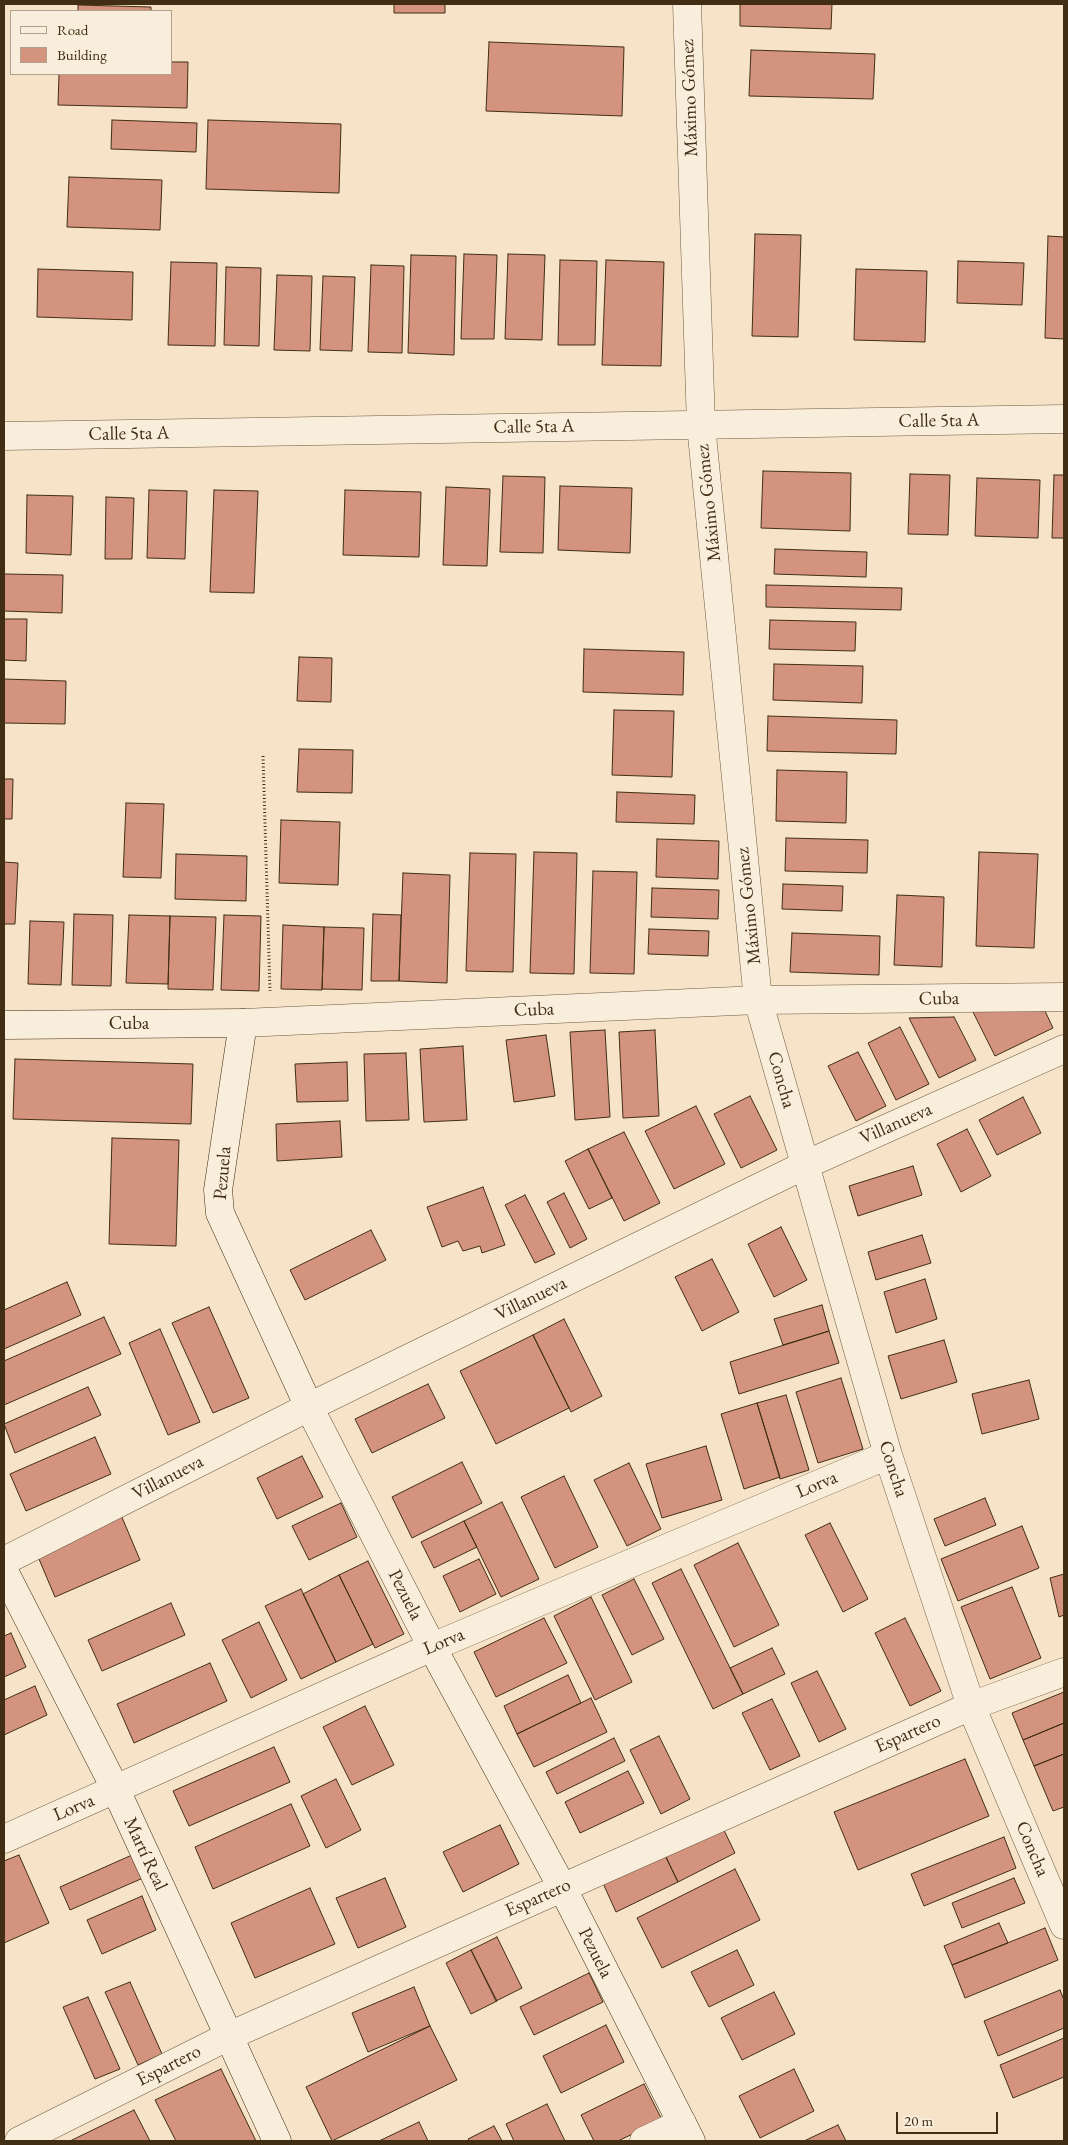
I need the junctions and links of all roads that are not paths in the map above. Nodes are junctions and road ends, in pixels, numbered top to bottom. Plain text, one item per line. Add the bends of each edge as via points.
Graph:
1 (687, 4) edge
2 (1064, 419) edge
3 (701, 425) junction
4 (4, 436) edge
5 (1064, 997) edge
6 (758, 1000) junction
7 (243, 1023) junction
8 (4, 1025) edge
9 (1064, 1049) edge
10 (805, 1165) junction
11 (309, 1408) junction
12 (888, 1455) junction
13 (4, 1561) edge
14 (4, 1571) edge
15 (432, 1647) junction
16 (1064, 1672) edge
17 (971, 1706) junction
18 (116, 1790) junction
19 (4, 1839) edge
20 (562, 1887) junction
21 (1064, 1925) edge
22 (229, 2036) junction
23 (686, 2132) edge
24 (19, 2141) edge
25 (277, 2141) edge
26 (644, 2141) edge

1 - 3 street, Máximo Gómez
2 - 3 street, Calle 5ta A
3 - 4 street, Calle 5ta A
3 - 6 street, Máximo Gómez
5 - 6 street, Cuba
6 - 7 street, Cuba
6 - 10 street, Concha
7 - 8 street, Cuba
7 - 11 street, Pezuela via 218,1190 220,1213
9 - 10 street, Villanueva
10 - 11 street, Villanueva
10 - 12 street, Concha
11 - 13 street, Villanueva
11 - 15 street, Pezuela
12 - 15 street, Lorva
12 - 17 street, Concha
14 - 18 street, Martí Real
15 - 18 street, Lorva
15 - 20 street, Pezuela
16 - 17 street, Espartero
17 - 20 street, Espartero
17 - 21 street, Concha
18 - 19 street, Lorva
18 - 22 street, Martí Real
20 - 22 street, Espartero
20 - 23 street, Pezuela
22 - 24 street, Espartero
22 - 25 street, Martí Real
23 - 26 street

